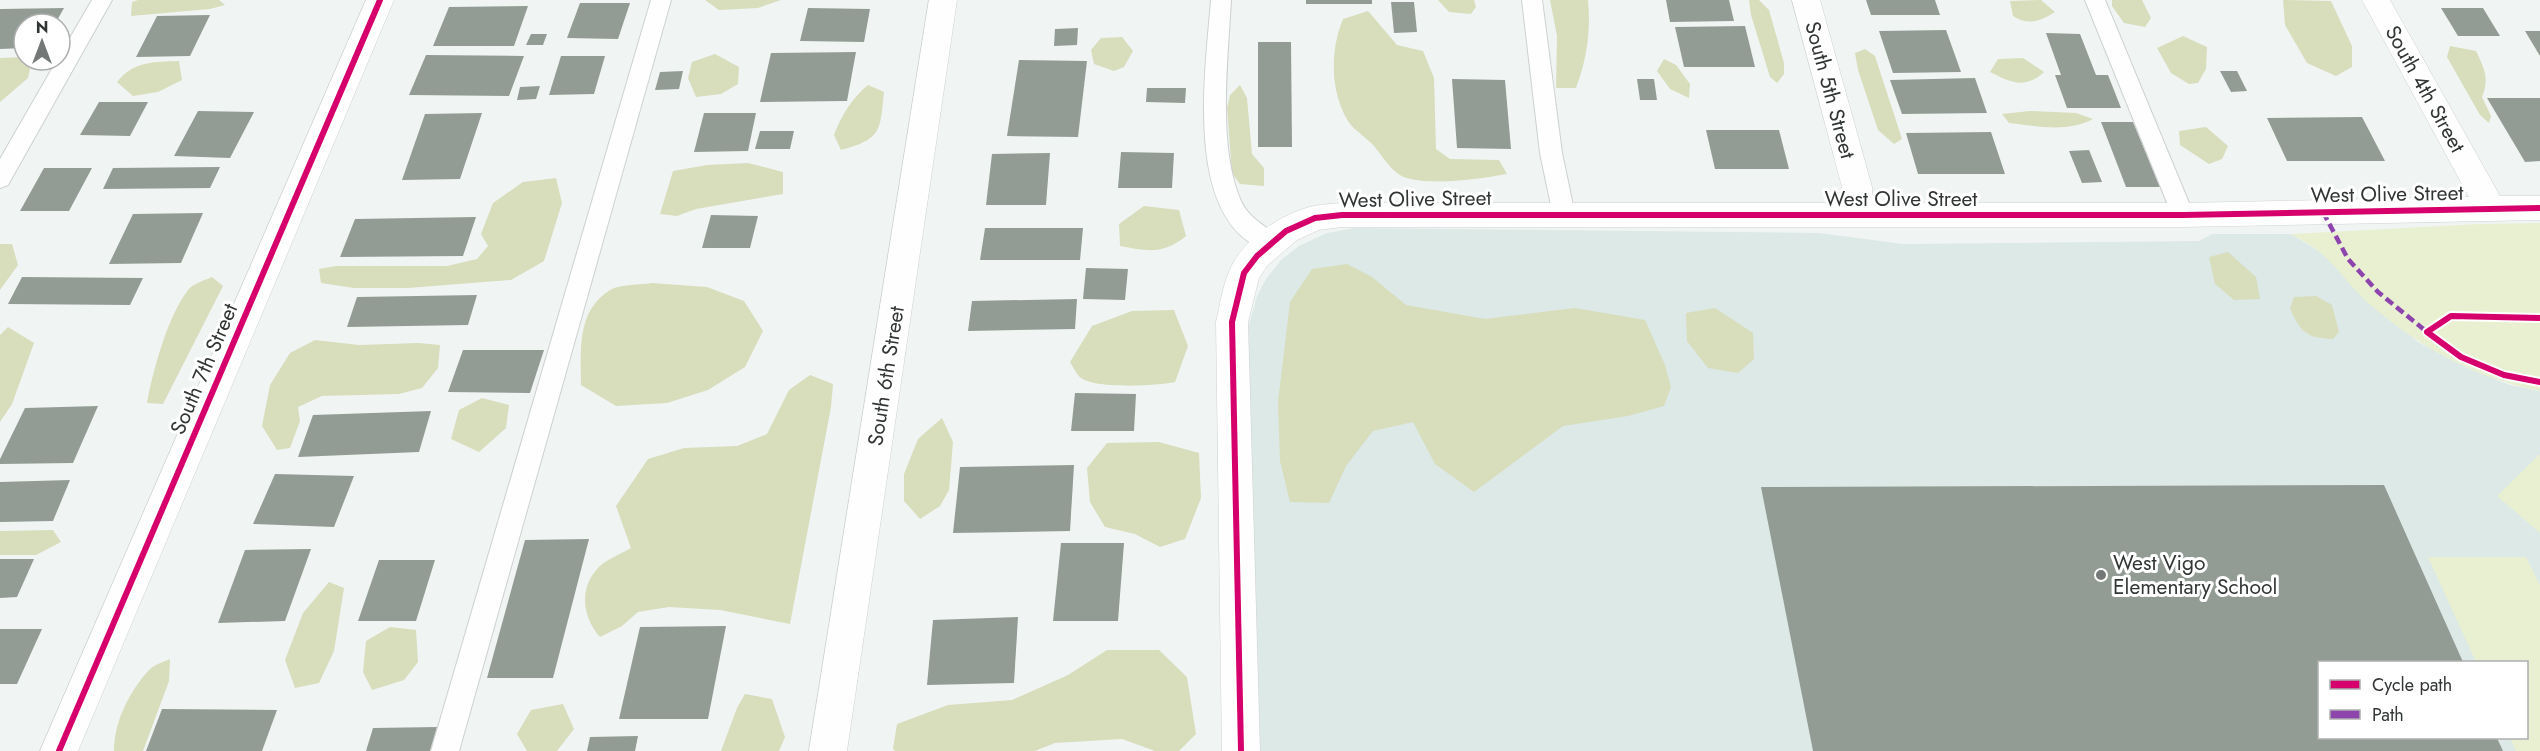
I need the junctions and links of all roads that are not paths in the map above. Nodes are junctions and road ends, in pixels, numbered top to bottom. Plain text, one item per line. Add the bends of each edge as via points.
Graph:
1 (102, 0) edge
2 (380, 0) edge
3 (661, 0) edge
4 (943, 0) edge
5 (1221, 0) edge
6 (1532, 0) edge
7 (1806, 0) edge
8 (2095, 0) edge
9 (2376, 0) edge
10 (0, 179) edge
11 (2540, 208) edge
12 (2491, 209) junction
13 (1564, 215) junction
14 (1858, 215) junction
15 (2183, 215) junction
16 (1270, 244) junction
17 (59, 751) edge
18 (445, 751) edge
19 (828, 751) edge
20 (1241, 751) edge

1 - 10 lane
2 - 17 street, South 7th Street
3 - 18 lane
4 - 19 street, South 6th Street
5 - 16 lane via 1215,127 1223,187 1243,224
6 - 13 lane via 1551,153
7 - 14 street, South 5th Street via 1857,187
8 - 15 lane
9 - 12 street, South 4th Street
11 - 12 street, West Olive Street
12 - 15 street, West Olive Street
13 - 14 street, West Olive Street
13 - 16 street, West Olive Street via 1342,215 1315,218 1286,231
14 - 15 street, West Olive Street
16 - 20 street, West Olive Street via 1244,273 1232,322

